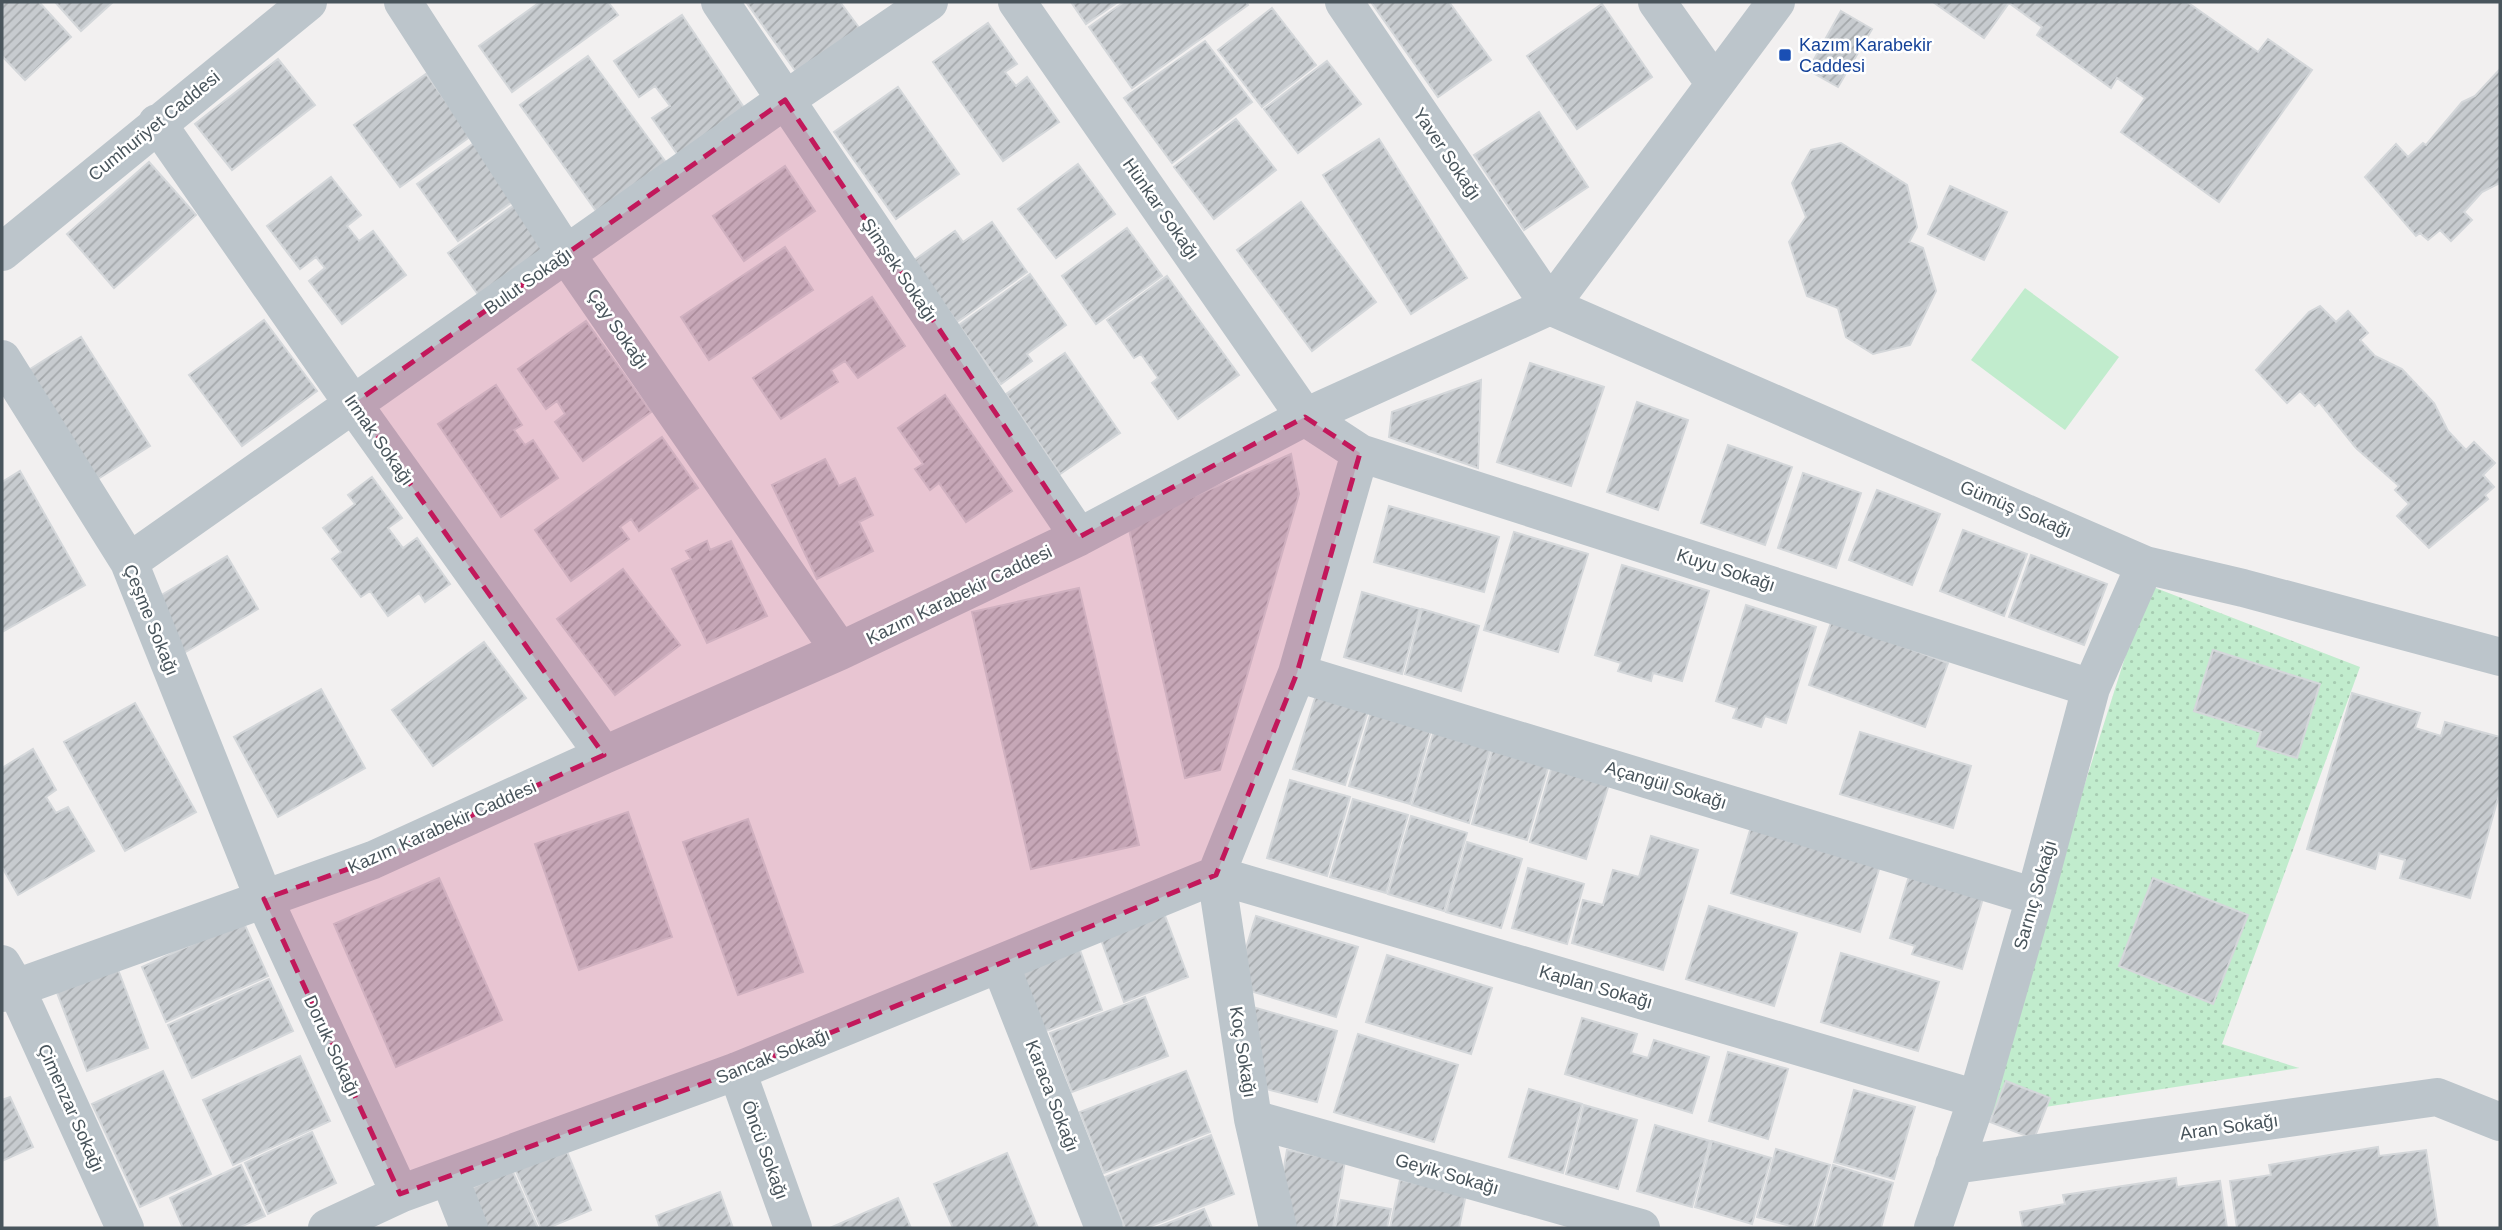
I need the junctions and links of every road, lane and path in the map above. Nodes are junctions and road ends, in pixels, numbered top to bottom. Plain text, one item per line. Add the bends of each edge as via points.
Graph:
1 (308, 2) edge
2 (402, 2) edge
3 (720, 2) edge
4 (929, 2) edge
5 (1017, 2) edge
6 (1344, 2) edge
7 (1657, 2) edge
8 (1776, 2) edge
9 (1715, 84) junction
10 (785, 100) junction
11 (157, 123) junction
12 (2, 252) edge
13 (566, 254) junction
14 (1550, 306) junction
15 (2, 359) edge
16 (353, 404) junction
17 (1305, 417) junction
18 (1360, 453) junction
19 (1079, 537) junction
20 (129, 562) junction
21 (2145, 565) junction
22 (840, 652) junction
23 (2500, 657) edge
24 (1297, 673) junction
25 (2091, 688) junction
26 (604, 755) junction
27 (1216, 875) junction
28 (2035, 897) junction
29 (264, 899) junction
30 (1000, 964) junction
31 (6, 982) edge
32 (737, 1071) junction
33 (1977, 1099) junction
34 (1254, 1119) junction
35 (2500, 1122) edge
36 (1954, 1166) junction
37 (449, 1177) junction
38 (400, 1194) junction
39 (125, 1228) edge
40 (327, 1228) edge
41 (469, 1228) edge
42 (793, 1228) edge
43 (1104, 1228) edge
44 (1278, 1228) edge
45 (1641, 1228) edge
46 (1933, 1228) edge

1 - 11 street, Cumhuriyet Caddesi
2 - 13 street, Çay Sokağı
3 - 10 street, Şimşek Sokağı
4 - 10 street, Bulut Sokağı
5 - 17 street, Hünkar Sokağı
6 - 14 street, Yaver Sokağı
7 - 9 street
8 - 9 street, Kazım Karabekir Caddesi
9 - 14 street, Kazım Karabekir Caddesi
10 - 13 street, Bulut Sokağı
10 - 19 street, Şimşek Sokağı
11 - 12 street, Cumhuriyet Caddesi
11 - 16 street, Irmak Sokağı
13 - 16 street, Bulut Sokağı
13 - 22 street, Çay Sokağı
14 - 17 street, Kazım Karabekir Caddesi
14 - 21 street, Gümüş Sokağı
15 - 20 street, Çeşme Sokağı
16 - 20 street, Bulut Sokağı
16 - 26 street, Irmak Sokağı
17 - 18 street, Kuyu Sokağı
17 - 19 street, Kazım Karabekir Caddesi
18 - 24 street
18 - 25 street, Kuyu Sokağı
19 - 22 street, Kazım Karabekir Caddesi
20 - 29 street, Çeşme Sokağı
21 - 23 street, Gümüş Sokağı
21 - 25 street, Sarnıç Sokağı
22 - 26 street, Kazım Karabekir Caddesi
24 - 27 street
24 - 28 street, Açangül Sokağı
25 - 28 street, Sarnıç Sokağı
26 - 29 street, Kazım Karabekir Caddesi via 373,860
27 - 30 street, Sancak Sokağı
27 - 33 street, Kaplan Sokağı
27 - 34 street, Koç Sokağı
28 - 33 street, Sarnıç Sokağı
29 - 31 street, Kazım Karabekir Caddesi
29 - 38 street, Doruk Sokağı
30 - 32 street, Sancak Sokağı
30 - 43 street, Karaca Sokağı
31 - 39 street, Çimenzar Sokağı
32 - 37 street, Sancak Sokağı
32 - 42 street, Öncü Sokağı
33 - 36 street, Sarnıç Sokağı
34 - 44 street, Koç Sokağı
34 - 45 street, Geyik Sokağı
35 - 36 street, Aran Sokağı via 2437,1097
36 - 46 street, Sarnıç Sokağı
37 - 38 street, Sancak Sokağı
37 - 41 street
38 - 40 street, Sancak Sokağı

